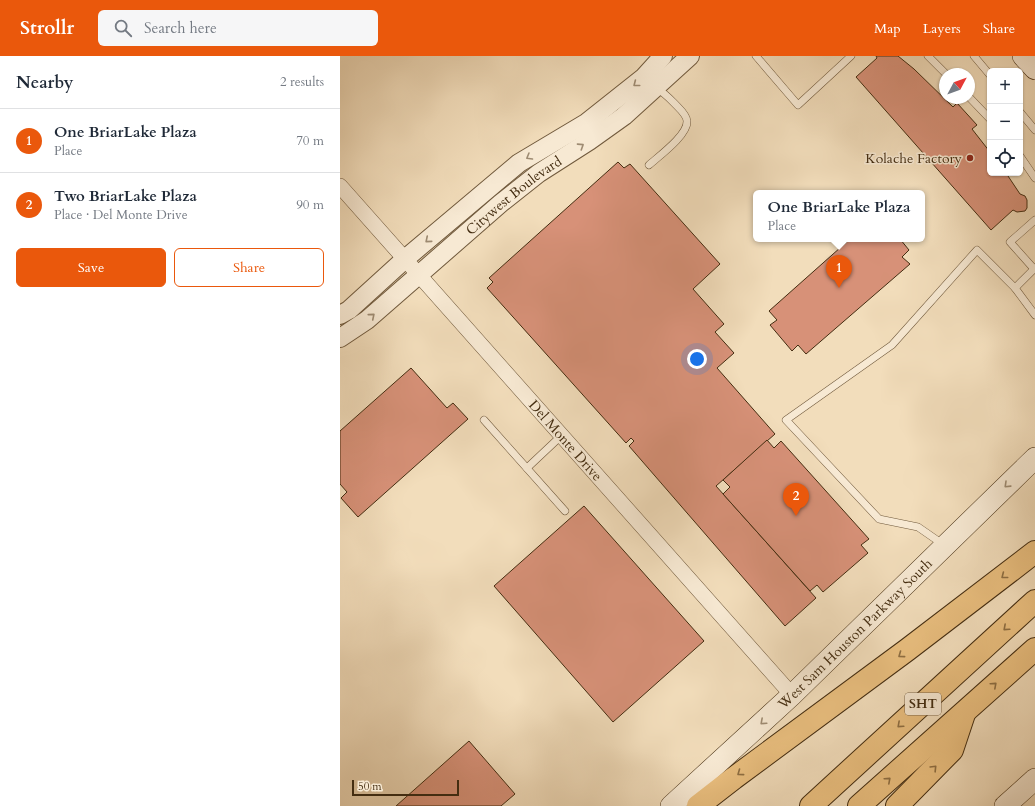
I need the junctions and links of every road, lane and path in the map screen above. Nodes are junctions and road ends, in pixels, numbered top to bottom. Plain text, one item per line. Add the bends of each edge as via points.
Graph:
1 (662, 56) edge
2 (690, 56) edge
3 (756, 56) edge
4 (851, 56) edge
5 (928, 56) edge
6 (974, 56) edge
7 (1023, 56) edge
8 (940, 68) edge
9 (1035, 69) edge
10 (987, 71) edge
11 (656, 88) junction
12 (975, 104) edge
13 (987, 116) edge
14 (1023, 116) edge
15 (1035, 130) edge
16 (1023, 160) edge
17 (649, 165) dead end
18 (1035, 178) edge
19 (340, 186) edge
20 (1035, 220) edge
21 (405, 259) junction
22 (1035, 268) edge
23 (418, 276) junction
24 (1015, 288) junction
25 (340, 315) edge
26 (1035, 315) edge
27 (340, 338) edge
28 (484, 420) dead end
29 (562, 436) junction
30 (1035, 458) edge
31 (527, 468) junction
32 (565, 511) dead end
33 (945, 545) junction
34 (1035, 552) edge
35 (1035, 601) edge
36 (1035, 648) edge
37 (792, 695) junction
38 (965, 711) junction
39 (1035, 779) edge
40 (671, 806) edge
41 (698, 806) edge
42 (811, 806) edge
43 (860, 806) edge
44 (897, 806) edge
45 (1005, 806) edge

1 -> 21 street, Citywest Boulevard via 644,77 586,124 519,163
2 - 11 street, Citywest Boulevard
3 - 4 lane via 798,105
5 - 8 lane
6 - 10 lane
7 - 9 main road
11 - 17 lane via 666,94 687,120 682,135
23 -> 11 street, Citywest Boulevard via 501,202 624,116
12 - 13 lane
14 - 15 lane
16 - 18 lane
19 - 21 street, Del Monte Drive
20 - 22 lane via 1010,242
21 - 23 street, Del Monte Drive
21 - 25 street, Citywest Boulevard via 349,310
22 - 24 lane
27 -> 23 street, Citywest Boulevard via 367,320
23 - 29 street, Del Monte Drive
24 - 26 lane
24 - 33 lane via 977,250 892,345 786,420 879,519 918,527
28 - 31 lane
29 - 31 lane
29 - 37 street, Del Monte Drive
30 -> 33 main road, West Sam Houston Parkway South
31 - 32 lane
33 - 37 main road, West Sam Houston Parkway South
34 -> 41 highway
35 -> 42 highway, SHT
38 -> 36 highway, SHT
37 -> 40 main road, West Sam Houston Parkway South
43 -> 38 highway, SHT
44 -> 38 highway via 952,750
39 - 45 main road

